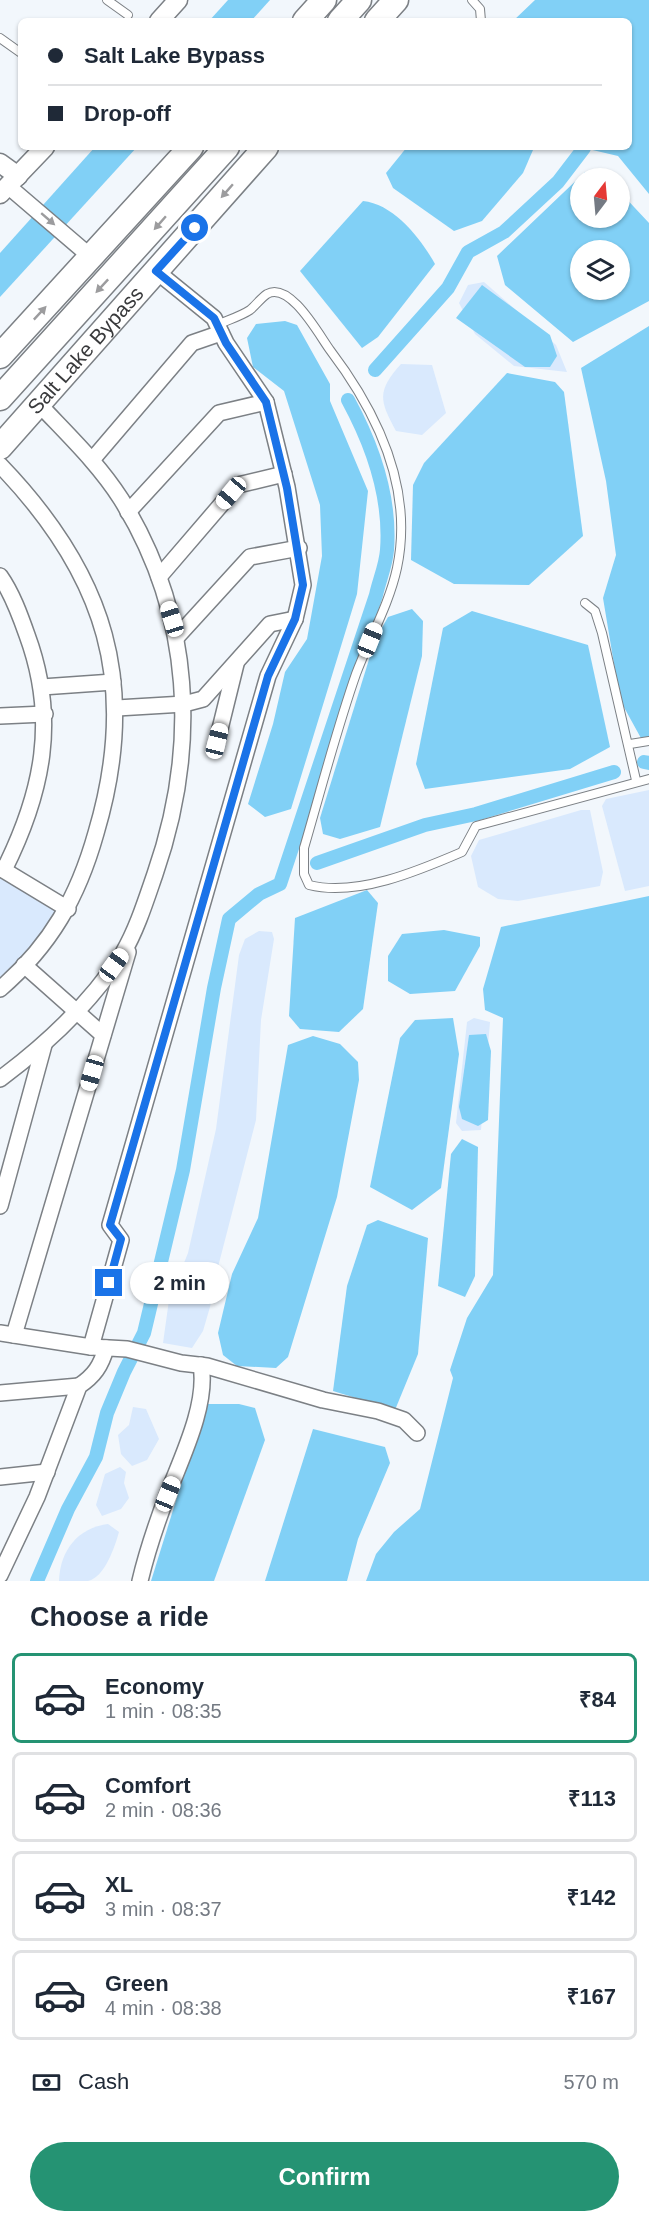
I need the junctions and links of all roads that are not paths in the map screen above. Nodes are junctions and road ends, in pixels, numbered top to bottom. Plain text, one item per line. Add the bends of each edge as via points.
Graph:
1 (107, 0) edge
2 (178, 0) edge
3 (324, 0) edge
4 (359, 0) edge
5 (396, 0) edge
6 (472, 0) edge
7 (128, 15) dead end
8 (162, 18) edge
9 (308, 18) edge
10 (343, 18) edge
11 (380, 18) edge
12 (481, 18) edge
13 (0, 38) edge
14 (18, 52) edge
15 (42, 150) edge
16 (188, 150) edge
17 (224, 150) edge
18 (263, 150) edge
19 (0, 163) edge
20 (8, 189) edge
21 (82, 249) junction
22 (156, 271) junction
23 (219, 329) junction
24 (0, 356) edge
25 (0, 398) edge
26 (266, 402) junction
27 (38, 403) junction
28 (0, 447) edge
29 (92, 460) junction
30 (0, 465) edge
31 (284, 474) junction
32 (128, 512) junction
33 (298, 548) junction
34 (0, 576) edge
35 (159, 577) junction
36 (585, 603) dead end
37 (295, 619) junction
38 (176, 638) junction
39 (237, 661) junction
40 (113, 682) junction
41 (42, 687) junction
42 (184, 704) junction
43 (117, 708) junction
44 (45, 714) junction
45 (0, 716) edge
46 (217, 741) dead end
47 (649, 741) edge
48 (630, 744) junction
49 (649, 779) edge
50 (636, 780) junction
51 (2, 869) edge
52 (68, 909) junction
53 (136, 926) junction
54 (24, 964) junction
55 (0, 988) edge
56 (76, 1011) junction
57 (103, 1035) junction
58 (44, 1045) junction
59 (0, 1079) edge
60 (0, 1206) edge
61 (7, 1334) edge
62 (98, 1348) junction
63 (201, 1365) junction
64 (79, 1386) junction
65 (0, 1393) edge
66 (417, 1433) dead end
67 (47, 1472) junction
68 (0, 1477) edge
69 (0, 1575) edge
70 (140, 1581) edge

1 - 7 lane
2 - 8 street
3 - 9 main road
4 - 10 main road
5 - 11 main road
6 - 12 lane via 480,9
13 - 14 lane
15 - 20 street
16 - 21 main road
17 -> 25 main road, Salt Lake Bypass
18 -> 22 main road, Salt Lake Bypass
19 - 20 street
20 -> 21 street
24 -> 21 main road
22 - 23 street via 214,318
22 - 27 main road, Salt Lake Bypass
23 - 26 street
23 - 29 street via 192,343
23 - 50 lane via 267,294 281,293 298,304 366,405 387,446 398,491 402,538 397,570 356,673 304,848 304,874 309,885 342,888 398,878 462,852 476,826
26 - 31 street
26 - 32 street via 219,413
27 - 28 main road, Salt Lake Bypass
27 - 29 street
29 - 32 street
30 - 40 street via 40,508 63,542 90,595 109,649
31 - 33 street
31 - 35 street via 238,485
32 - 35 street
33 - 37 street via 303,585
33 - 38 street via 250,557
34 - 41 street via 22,619
35 - 38 street
36 - 48 lane via 595,611
37 - 39 street via 270,624
37 - 62 street via 268,676 110,1225 121,1239
38 - 42 street
39 - 42 street via 203,699
39 - 46 street
40 - 41 street
40 - 43 street
41 - 44 street
42 - 43 street
42 - 53 street via 179,785 170,830
43 - 52 street via 114,758 102,813
44 - 45 street
44 - 51 street via 41,770 30,808
47 - 48 lane
48 - 50 lane
49 - 50 lane
51 - 52 street
52 - 54 street via 53,933
53 - 56 street via 123,952
53 - 57 street
54 - 55 street
54 - 56 street
56 - 57 street
56 - 58 street
57 - 61 street
58 - 59 street
58 - 60 street
61 - 62 street
62 - 63 street via 127,1349
62 - 64 street via 102,1362 92,1377
63 - 66 street via 323,1400 378,1411 404,1420
63 - 70 street via 204,1381 190,1432
64 - 65 street
64 - 67 street
67 - 68 street
67 - 69 street

